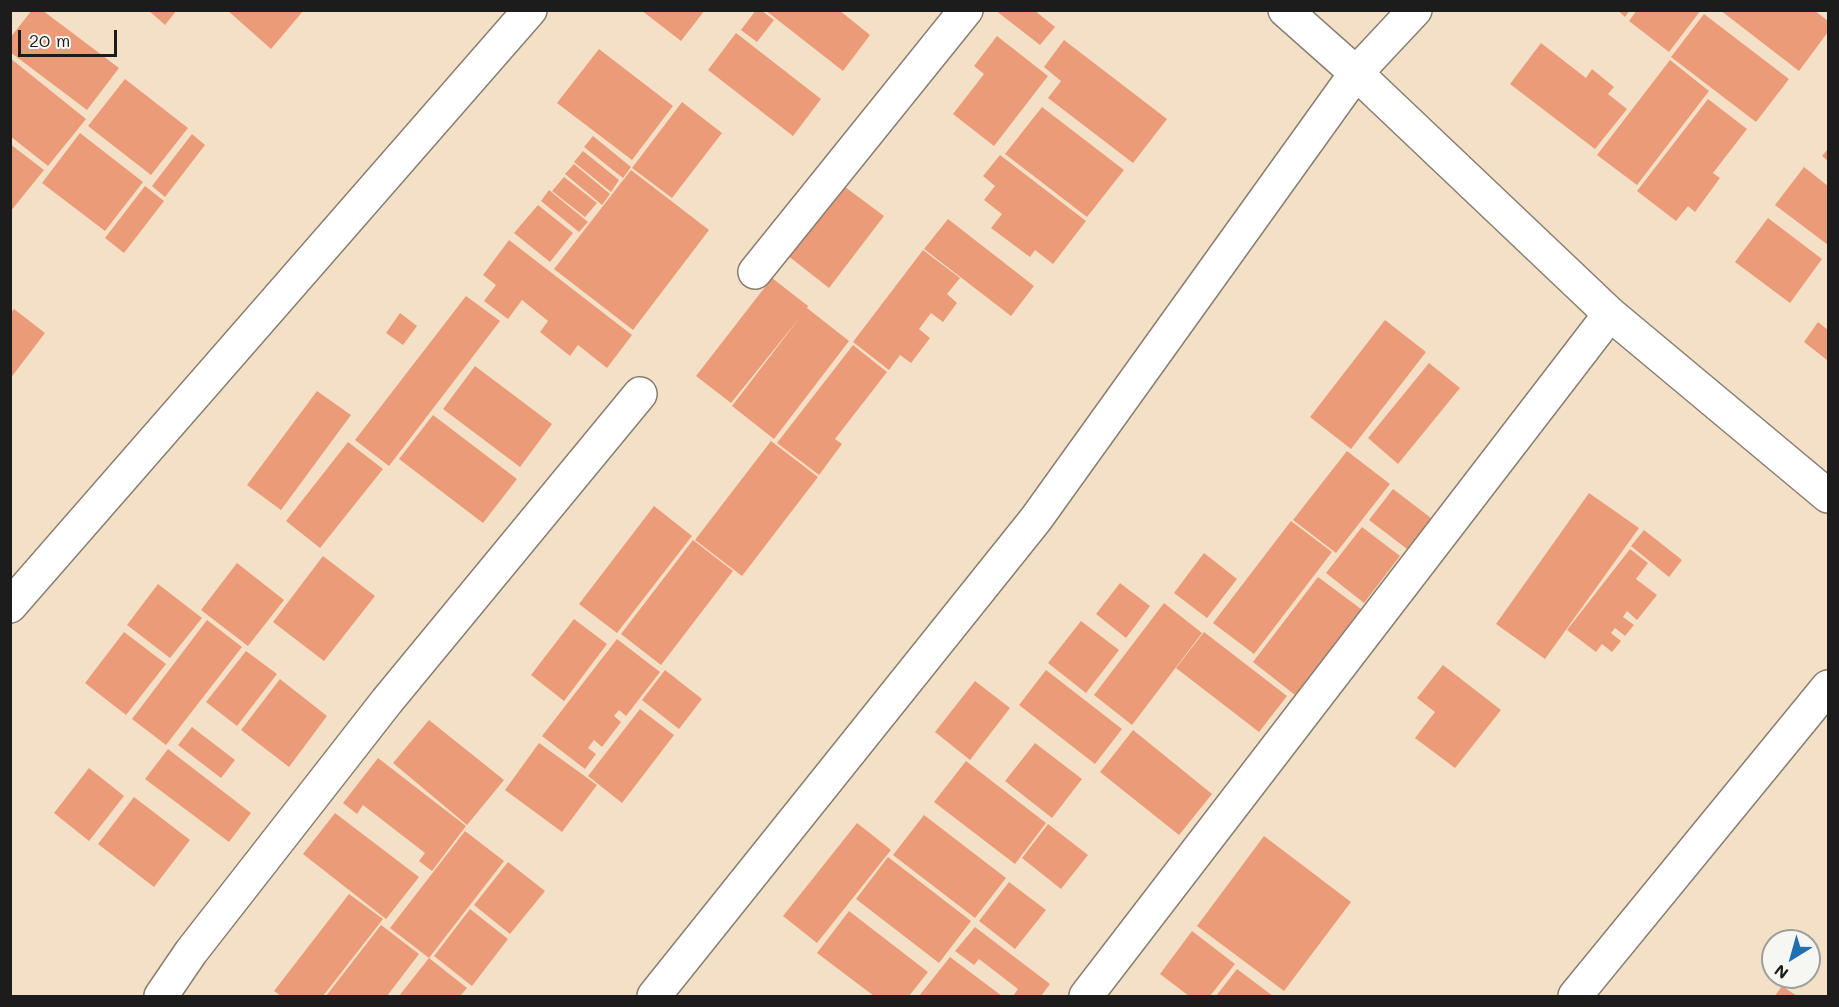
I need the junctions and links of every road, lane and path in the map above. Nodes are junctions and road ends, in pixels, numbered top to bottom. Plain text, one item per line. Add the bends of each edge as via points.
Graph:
1 (530, 10) edge
2 (966, 10) edge
3 (1285, 10) edge
4 (1415, 10) edge
5 (1356, 73) junction
6 (755, 272) dead end
7 (1610, 314) junction
8 (640, 394) dead end
9 (1828, 496) edge
10 (10, 606) edge
11 (1828, 687) edge
12 (161, 996) edge
13 (654, 996) edge
14 (1086, 996) edge
15 (1575, 996) edge

1 - 10 street
2 - 6 street
3 - 5 street
4 - 5 street
5 - 7 street
5 - 13 street via 1036,519
7 - 9 street
7 - 14 street
8 - 12 street via 387,701
11 - 15 street

